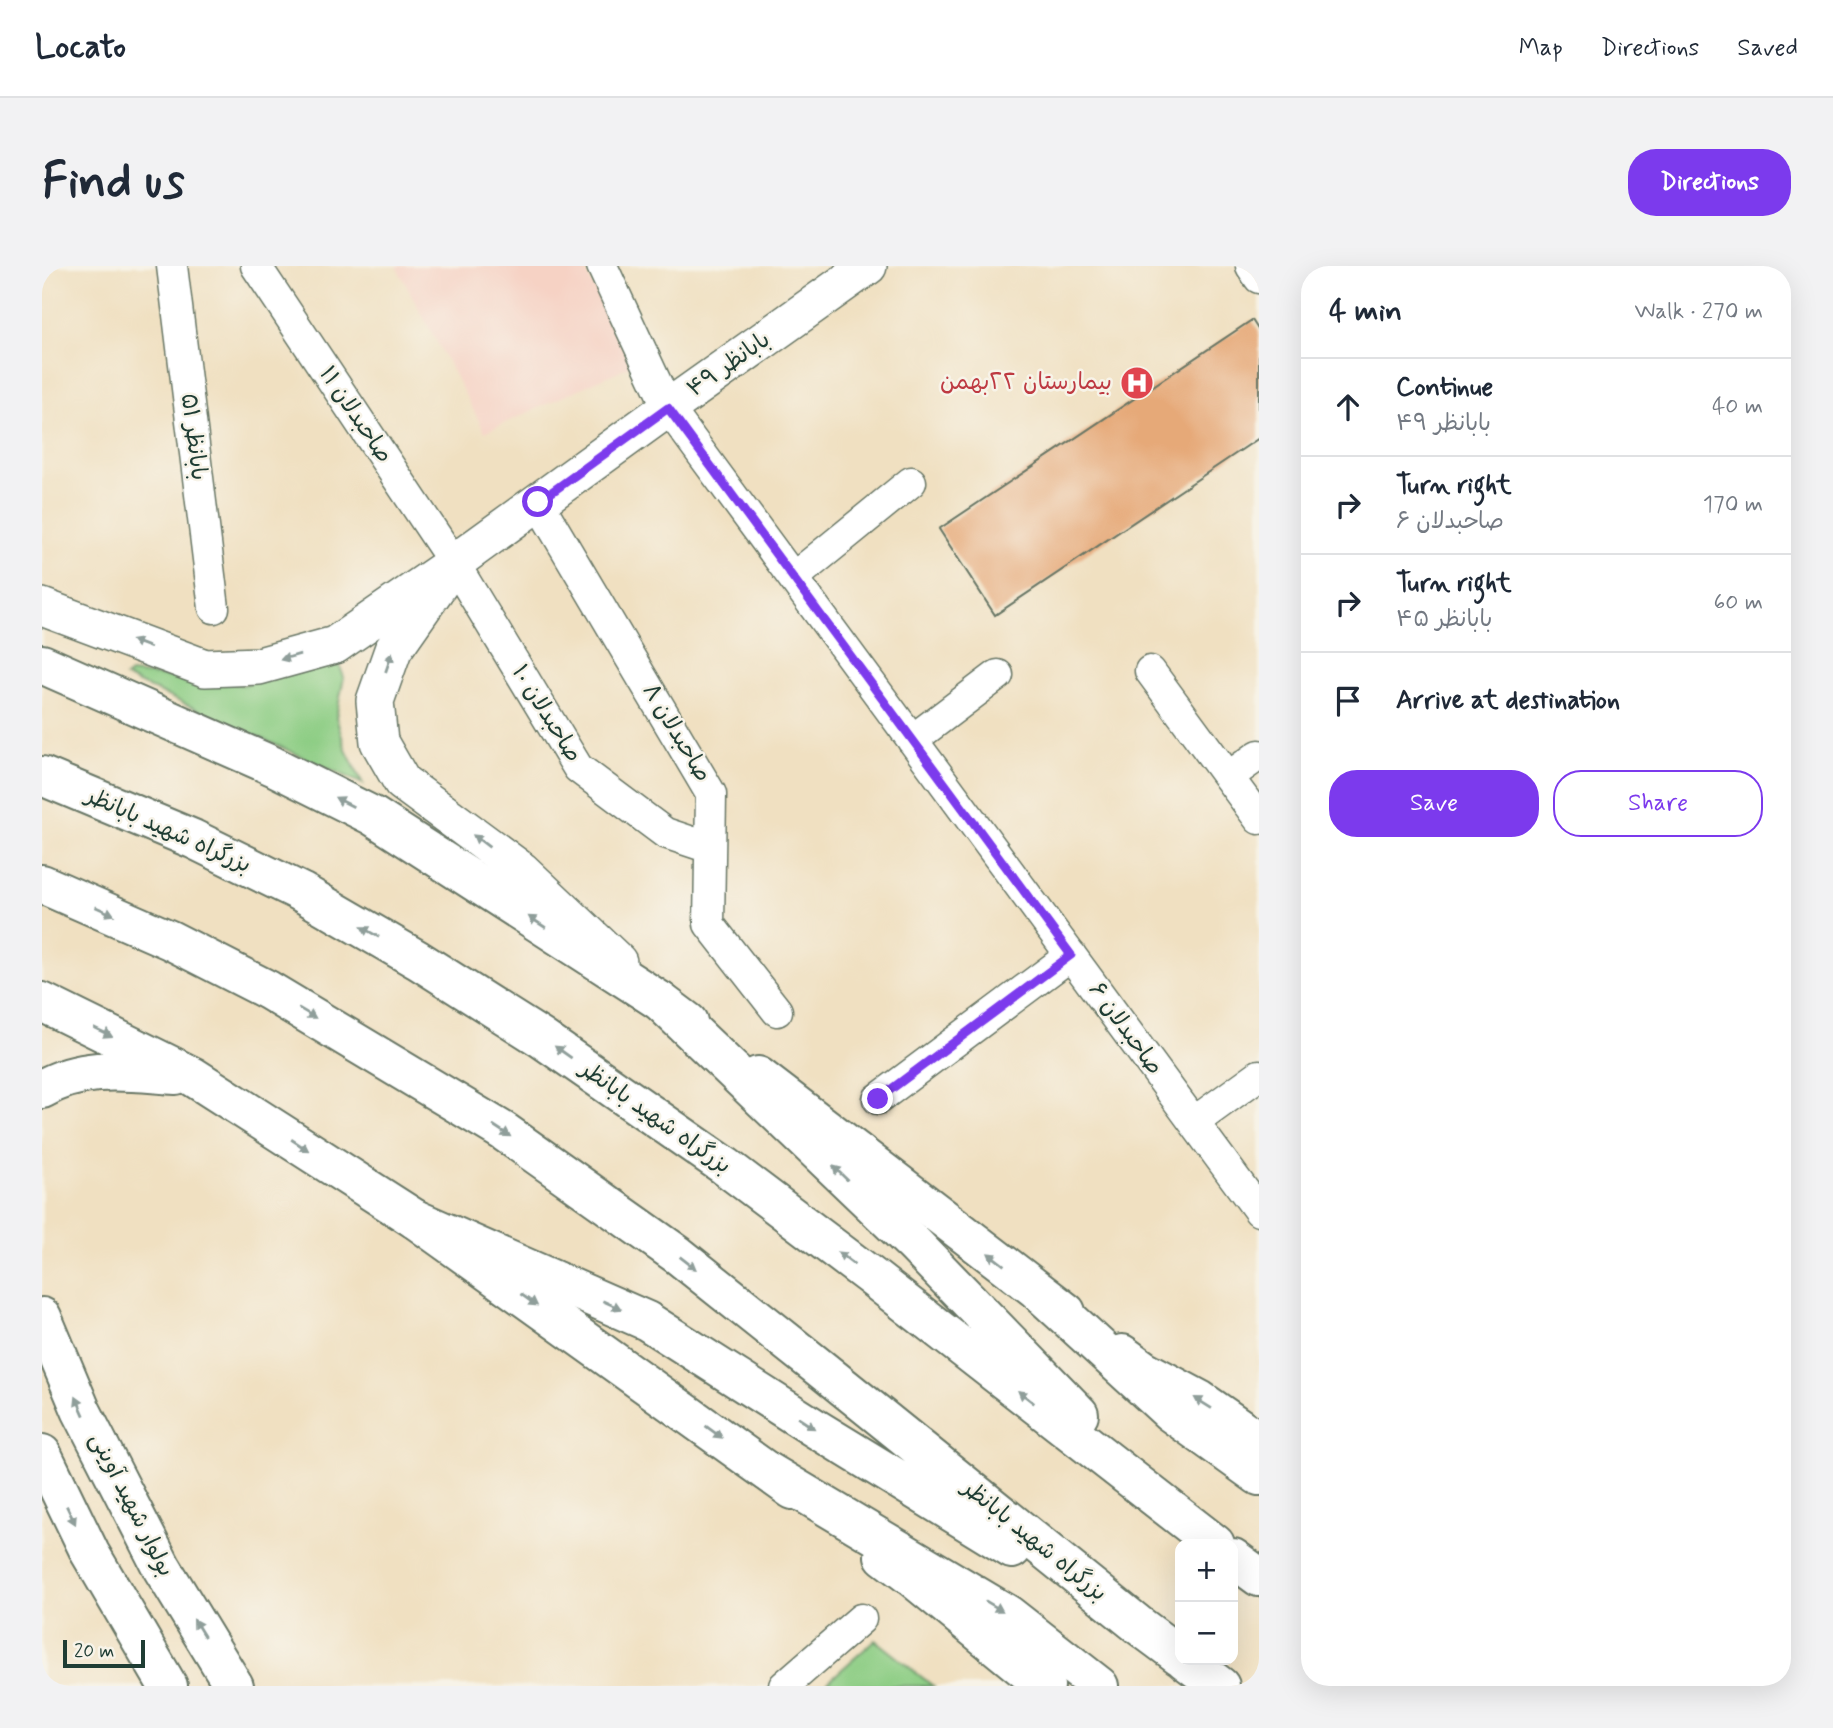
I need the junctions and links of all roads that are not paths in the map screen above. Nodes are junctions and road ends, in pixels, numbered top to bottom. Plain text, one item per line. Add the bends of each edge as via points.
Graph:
1 (172, 266) edge
2 (256, 266) edge
3 (602, 266) edge
4 (868, 266) edge
5 (668, 408) junction
6 (911, 482) dead end
7 (538, 502) junction
8 (454, 563) junction
9 (793, 578) junction
10 (42, 607) edge
11 (214, 608) dead end
12 (42, 664) edge
13 (1150, 671) dead end
14 (998, 675) dead end
15 (912, 740) junction
16 (1259, 755) edge
17 (42, 776) edge
18 (1228, 777) junction
19 (1259, 819) edge
20 (710, 848) junction
21 (42, 884) edge
22 (1071, 955) junction
23 (660, 1001) junction
24 (42, 1002) edge
25 (777, 1011) dead end
26 (1259, 1075) edge
27 (192, 1076) junction
28 (42, 1089) edge
29 (878, 1099) dead end
30 (1194, 1122) junction
31 (1259, 1211) edge
32 (415, 1219) junction
33 (1038, 1291) junction
34 (42, 1317) edge
35 (1259, 1441) edge
36 (42, 1454) edge
37 (768, 1471) junction
38 (1259, 1476) edge
39 (1181, 1518) junction
40 (1208, 1539) edge
41 (1238, 1562) edge
42 (1259, 1577) edge
43 (861, 1619) dead end
44 (1141, 1627) junction
45 (1175, 1652) edge
46 (1192, 1665) edge
47 (168, 1686) edge
48 (234, 1686) edge
49 (784, 1686) edge
50 (1045, 1686) edge
51 (1099, 1686) edge
52 (1220, 1686) edge

1 - 11 street, بابانظر ۵۱
2 - 8 street, صاحبدلان ۱۱
3 - 5 street, صاحبدلان ۶
4 - 5 street, بابانظر ۴۹
5 - 7 street, بابانظر ۴۹
5 - 9 street, صاحبدلان ۶
6 - 9 street
7 - 8 street, بابانظر ۴۹
7 - 20 street, صاحبدلان ۸ via 711,794
8 -> 10 street, بابانظر ۴۹ via 335,645 259,666 205,668
8 - 20 street, صاحبدلان ۱۰ via 578,768 665,834
23 -> 8 street via 521,870 402,782 379,742 375,701 393,650
9 - 15 street, صاحبدلان ۶
23 -> 12 main road via 373,816 273,765
13 - 18 street
14 - 15 street
15 - 22 street, صاحبدلان ۶
16 - 18 street
39 -> 17 main road, بزرگراه شهید بابانظر via 778,1206 541,1038 301,892 193,839
18 - 19 street
20 - 25 street, صاحبدلان ۸ via 709,924
21 -> 44 main road, بزرگراه شهید بابانظر via 170,940 268,990 503,1131 678,1255
22 - 29 street
22 - 30 street, صاحبدلان ۶
33 -> 23 main road
39 -> 23 main road via 914,1244
24 -> 27 main road
26 - 30 street
27 - 28 main road via 96,1071 57,1080
27 -> 32 main road
30 - 31 street, صاحبدلان ۶
32 -> 37 main road
32 -> 44 main road via 647,1321
35 -> 33 main road via 1200,1400 1144,1370
33 - 38 main road via 1170,1412
48 -> 34 main road, بولوار شهید آوینی via 162,1568 81,1410
36 -> 47 main road via 90,1553
37 - 50 main road via 913,1578
37 -> 51 main road via 1007,1614
39 - 40 main road, بزرگراه شهید بابانظر
41 - 42 main road
43 - 49 street
44 - 45 main road, بزرگراه شهید بابانظر
46 - 52 main road

